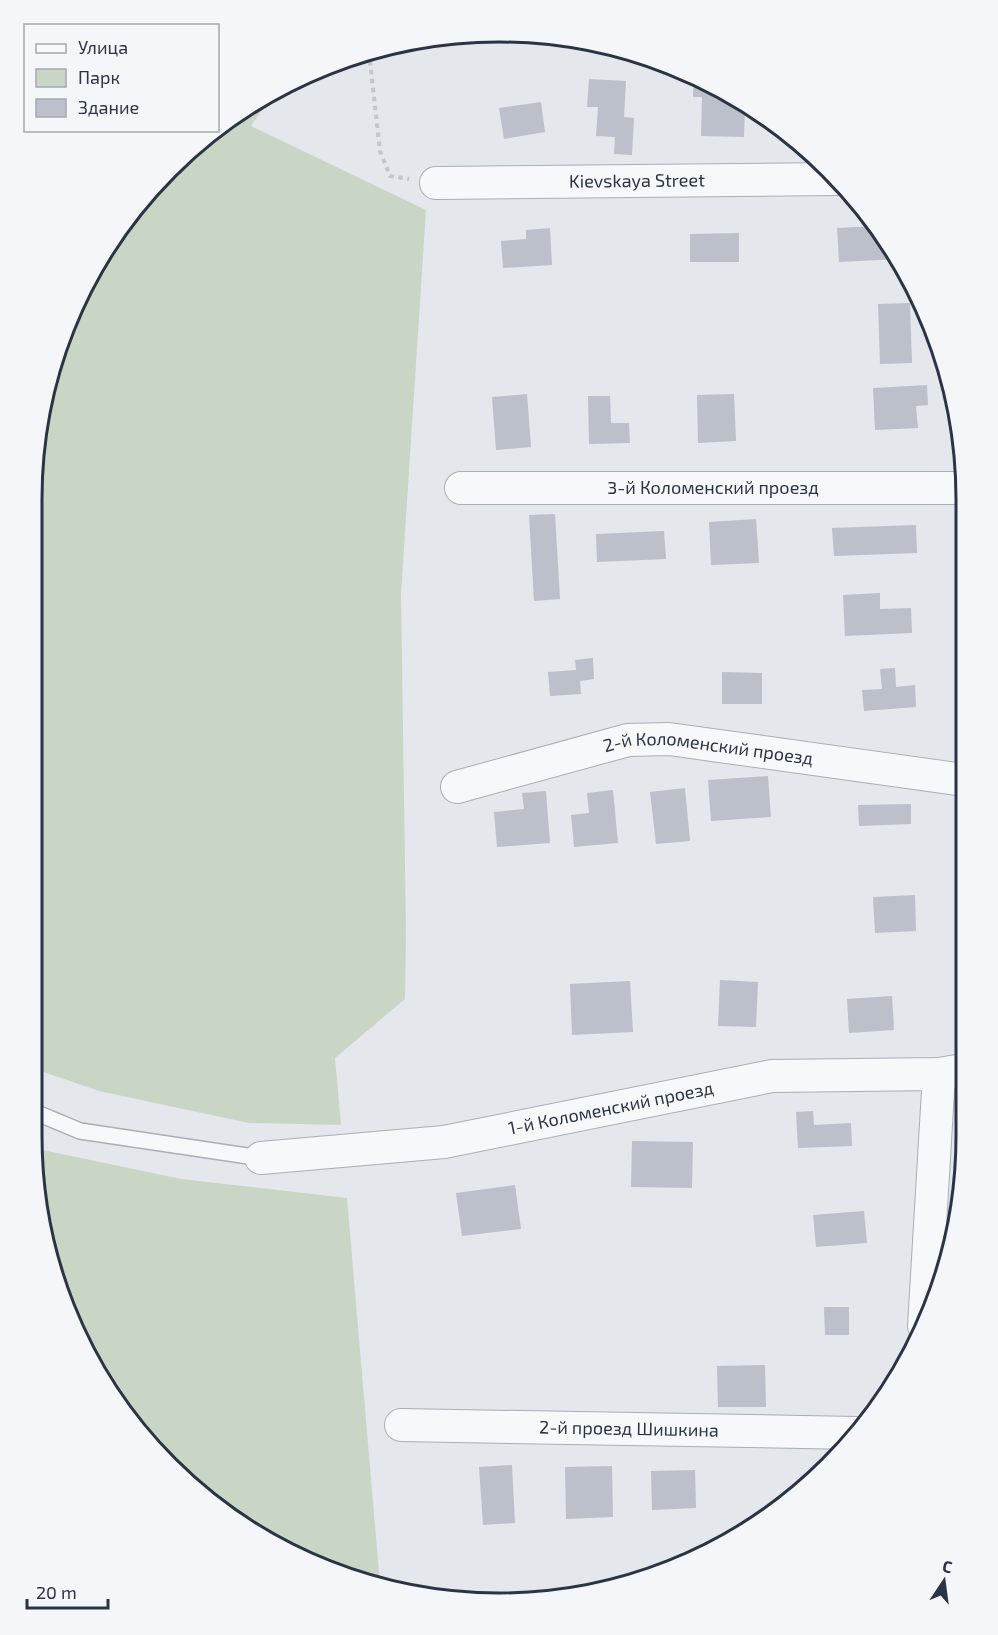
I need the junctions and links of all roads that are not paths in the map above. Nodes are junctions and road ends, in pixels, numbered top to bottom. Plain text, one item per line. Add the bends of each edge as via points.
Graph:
1 (825, 179) edge
2 (436, 183) road end
3 (461, 488) dead end
4 (956, 488) edge
5 (956, 779) edge
6 (457, 787) dead end
7 (951, 1072) edge
8 (42, 1115) edge
9 (261, 1158) joint
10 (927, 1295) edge
11 (401, 1425) dead end
12 (846, 1433) edge

1 - 2 street, Kievskaya Street
3 - 4 street, 3-й Коломенский проезд
5 - 6 street, 2-й Коломенский проезд via 669,740 628,740
7 - 9 street, 1-й Коломенский проезд via 772,1076 444,1142
7 - 10 street
8 - 9 lane via 80,1131
11 - 12 street, 2-й проезд Шишкина

